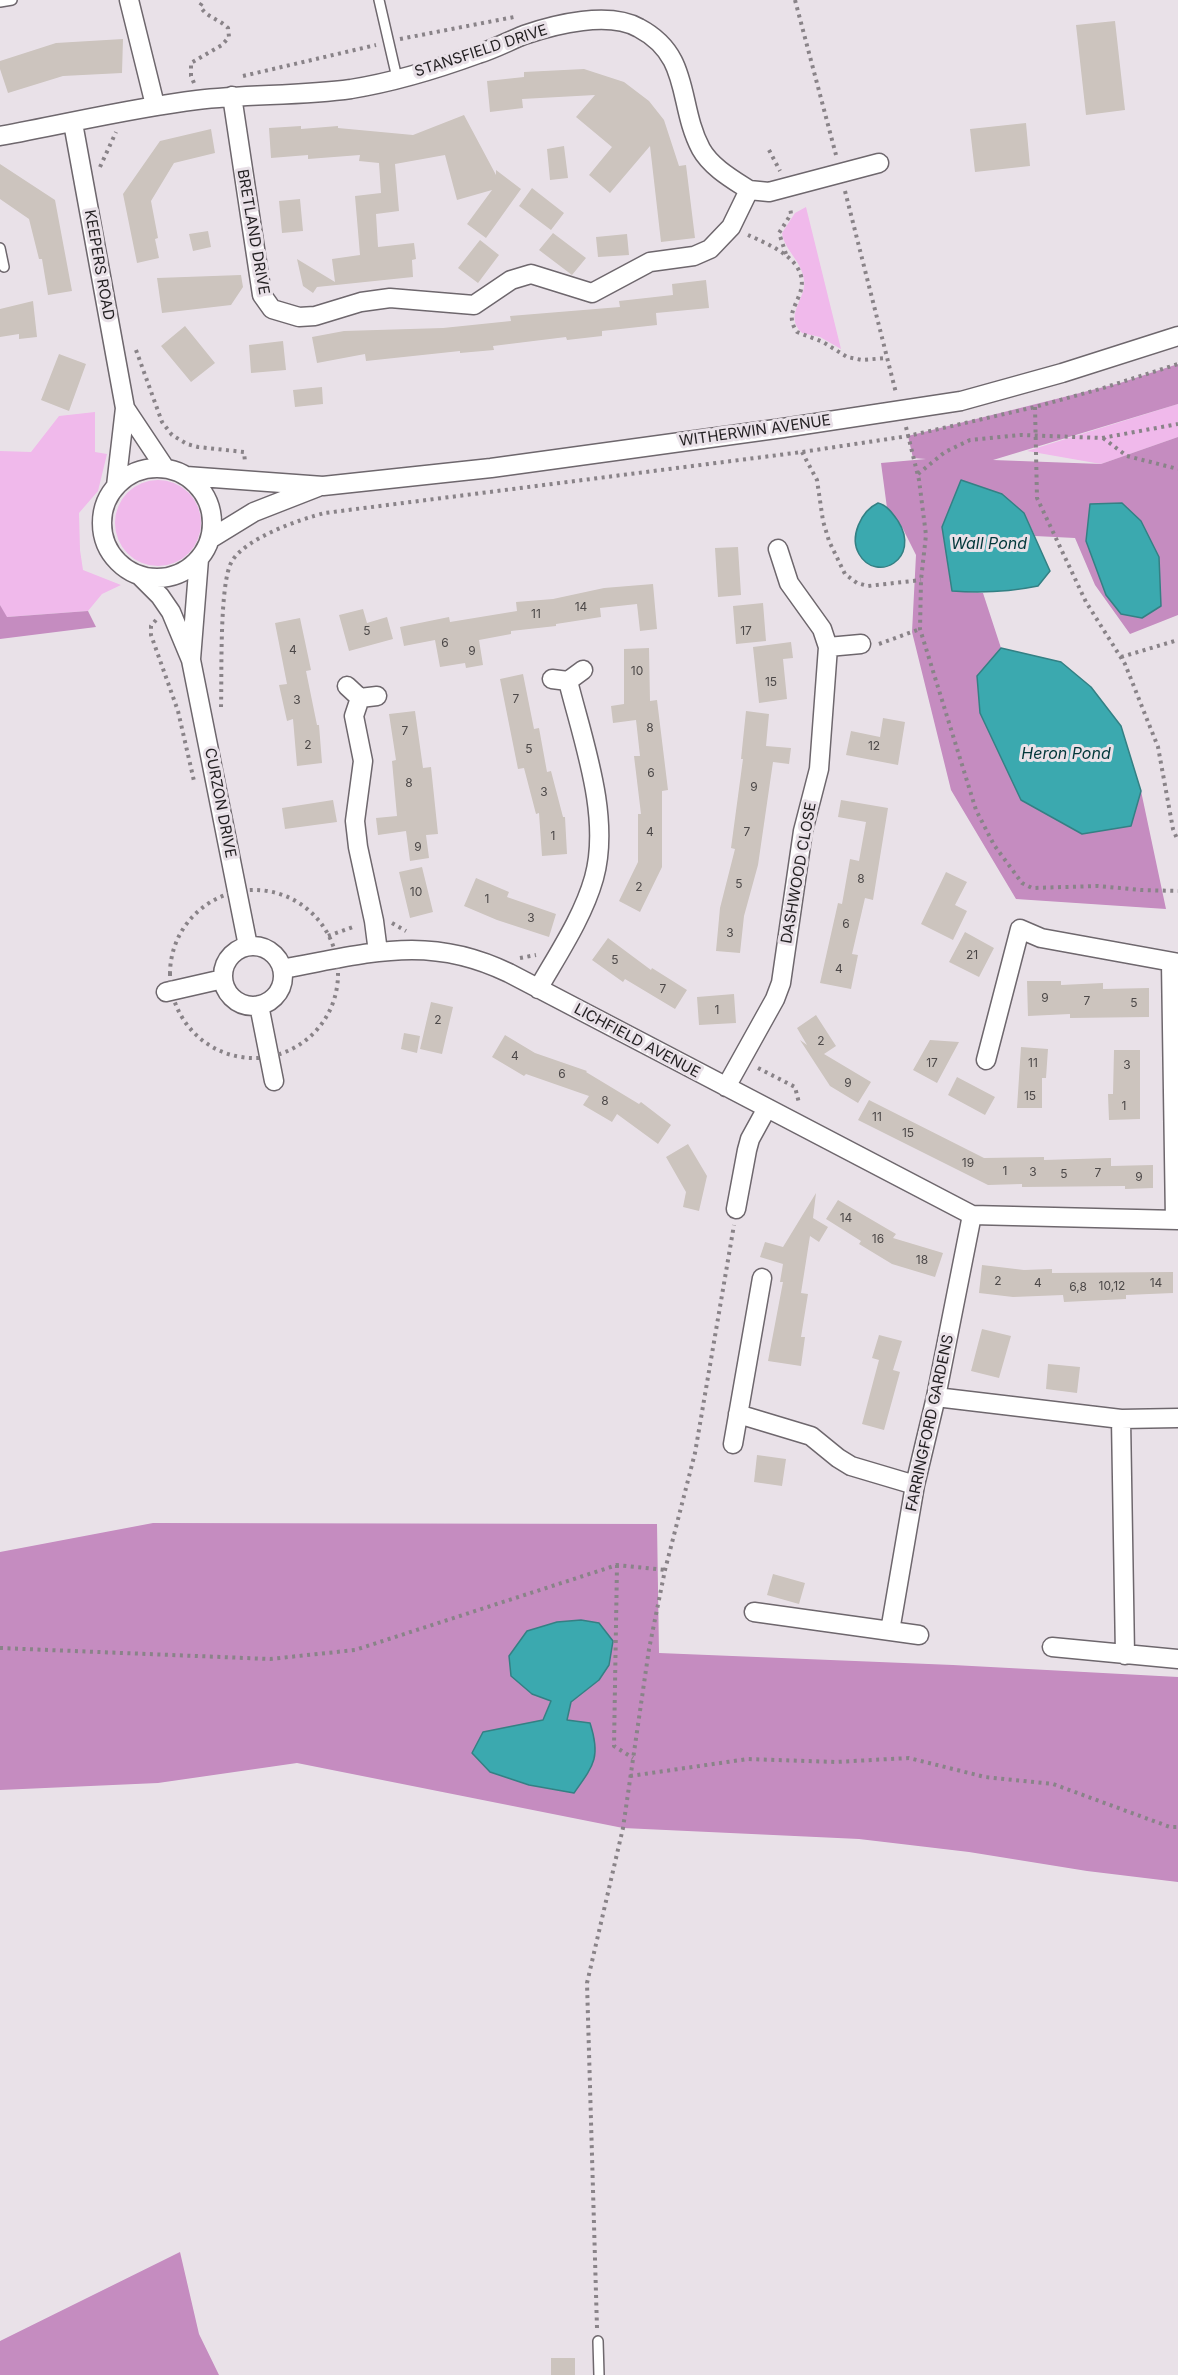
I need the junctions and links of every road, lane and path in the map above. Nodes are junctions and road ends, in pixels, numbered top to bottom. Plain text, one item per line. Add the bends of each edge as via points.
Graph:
1 (12, 0) edge
2 (129, 0) edge
3 (204, 0) edge
4 (379, 0) edge
5 (795, 0) edge
6 (0, 2) edge
7 (517, 16) dead end
8 (402, 39) dead end
9 (377, 45) dead end
10 (241, 76) dead end
11 (398, 78) junction
12 (196, 86) dead end
13 (232, 96) junction
14 (155, 105) junction
15 (73, 123) junction
16 (118, 127) dead end
17 (0, 136) edge
18 (769, 150) dead end
19 (837, 161) dead end
20 (879, 164) dead end
21 (99, 170) dead end
22 (782, 173) dead end
23 (749, 190) junction
24 (846, 193) dead end
25 (790, 207) dead end
26 (741, 231) dead end
27 (0, 248) edge
28 (786, 255) junction
29 (4, 267) dead end
30 (1178, 336) edge
31 (132, 341) dead end
32 (886, 358) junction
33 (1178, 364) edge
34 (897, 396) dead end
35 (1035, 407) junction
36 (125, 408) junction
37 (905, 423) dead end
38 (1178, 424) edge
39 (1035, 435) junction
40 (908, 436) junction
41 (1102, 438) junction
42 (244, 452) dead end
43 (802, 452) junction
44 (165, 468) junction
45 (1178, 470) edge
46 (918, 474) junction
47 (186, 476) junction
48 (116, 486) junction
49 (323, 486) junction
50 (210, 539) junction
51 (778, 549) dead end
52 (199, 559) junction
53 (140, 576) junction
54 (921, 580) junction
55 (156, 620) dead end
56 (920, 629) junction
57 (1178, 640) edge
58 (861, 644) joint
59 (828, 647) junction
60 (1120, 657) junction
61 (191, 660) junction
62 (567, 677) dead end
63 (361, 693) dead end
64 (221, 709) dead end
65 (196, 792) dead end
66 (1175, 828) edge
67 (1178, 841) edge
68 (258, 889) dead end
69 (1178, 891) edge
70 (219, 896) dead end
71 (365, 923) dead end
72 (328, 936) junction
73 (248, 946) junction
74 (333, 946) dead end
75 (378, 952) junction
76 (1174, 963) edge
77 (282, 969) junction
78 (169, 972) dead end
79 (338, 976) dead end
80 (223, 980) junction
81 (538, 989) junction
82 (172, 999) joint
83 (259, 1005) junction
84 (281, 1053) dead end
85 (255, 1057) dead end
86 (986, 1060) dead end
87 (751, 1064) dead end
88 (274, 1081) dead end
89 (726, 1087) junction
90 (767, 1108) junction
91 (801, 1108) dead end
92 (736, 1209) joint
93 (972, 1215) junction
94 (1177, 1220) edge
95 (762, 1278) dead end
96 (936, 1397) junction
97 (738, 1414) junction
98 (1178, 1418) edge
99 (1121, 1419) junction
100 (733, 1444) dead end
101 (915, 1485) junction
102 (616, 1565) junction
103 (665, 1570) junction
104 (754, 1612) dead end
105 (890, 1631) junction
106 (919, 1635) dead end
107 (1052, 1647) dead end
108 (0, 1648) edge
109 (1125, 1655) junction
110 (1178, 1659) edge
111 (633, 1758) junction
112 (630, 1776) junction
113 (1178, 1827) edge
114 (598, 2341) joint
115 (599, 2375) edge

1 - 6 lane
2 - 14 street
3 - 12 path via 200,6 204,12 228,28 229,37 191,63
4 - 11 lane
5 - 19 path
7 - 8 path
9 - 10 path
11 - 13 street, STANSFIELD DRIVE via 351,88
11 - 23 street, STANSFIELD DRIVE via 557,27 600,19 623,21 666,49 680,74 702,150 715,166
13 - 14 street, STANSFIELD DRIVE
13 - 23 street, BRETLAND DRIVE via 262,295 272,309 288,315 315,316 390,298 474,305 511,279 531,274 592,293 650,262 694,256 710,249 731,227
14 - 15 street, STANSFIELD DRIVE
15 - 17 street, STANSFIELD DRIVE
15 - 36 street, KEEPERS ROAD
16 - 21 path
18 - 22 path
20 - 23 street via 769,192
24 - 32 path
25 - 28 path via 791,214 779,233
26 - 28 path
27 - 29 lane
28 - 32 path via 794,261 802,283 790,318 797,332 847,357
30 - 49 street, WITHERWIN AVENUE via 961,402 491,468
31 - 42 path via 166,429 187,444
32 - 34 path
33 - 35 path
35 - 39 path
35 - 40 path
36 - 44 street
36 - 48 street
37 - 40 path
38 - 41 path
39 - 41 path
39 - 46 path via 970,440 945,452
39 - 60 path via 1037,498 1086,602
40 - 43 path
40 - 46 path
41 - 45 path via 1127,456
43 - 54 path via 817,480 823,521 845,574 868,586
43 - 64 path via 325,513 283,526 251,544 232,561 224,607
44 - 47 street
44 - 48 street via 138,472
46 - 54 path via 926,535
47 - 49 street, WITHERWIN AVENUE
47 - 50 street via 209,503
48 - 53 street via 102,519 104,538 111,554
49 - 50 street, WITHERWIN AVENUE via 254,512
50 - 52 street
51 - 59 street, DASHWOOD CLOSE via 789,583 822,629
52 - 53 street via 172,576
52 - 61 street
53 - 61 street via 171,612
54 - 56 path
55 - 65 path via 151,635 178,711
56 - 58 path via 872,646
56 - 69 path via 976,810 994,845 1022,883 1032,888 1098,886
57 - 60 path
58 - 59 street
59 - 89 street, DASHWOOD CLOSE via 819,769 804,831 781,982
60 - 66 path via 1158,747
61 - 73 street, CURZON DRIVE
62 - 81 street via 589,766 600,827 599,853 587,898
63 - 75 street via 354,716 363,761 355,821
66 - 67 path
68 - 72 path via 291,899 306,909
70 - 78 path via 184,928 174,948
71 - 72 path
72 - 74 path
73 - 77 street via 266,949
73 - 80 street via 232,954 223,970
75 - 77 street, LICHFIELD AVENUE
75 - 81 street, LICHFIELD AVENUE via 423,949 473,957
76 - 86 street via 1041,938 1020,929
76 - 94 street
77 - 83 street via 283,979 276,996
79 - 84 path via 324,1022 291,1051
80 - 82 street
80 - 83 street via 232,997 249,1006
81 - 89 street, LICHFIELD AVENUE
82 - 85 path via 181,1018 198,1038 220,1051
83 - 88 street
87 - 91 path via 795,1088
89 - 90 street, LICHFIELD AVENUE
90 - 92 street via 750,1139
90 - 93 street, LICHFIELD AVENUE
92 - 103 path via 695,1453
93 - 94 street
93 - 96 street, FARRINGFORD GARDENS
95 - 97 street
96 - 99 street
96 - 101 street, FARRINGFORD GARDENS
97 - 100 street
97 - 101 street via 812,1436 851,1466
98 - 99 street
99 - 109 street
101 - 105 street, FARRINGFORD GARDENS
102 - 103 path
102 - 108 path via 355,1650 270,1659
102 - 111 path via 614,1746
103 - 111 path
104 - 105 street
105 - 106 street
107 - 109 street
109 - 110 street
111 - 112 path
112 - 113 path via 748,1759 835,1762 909,1758 985,1777 1053,1784
112 - 114 path via 623,1828 587,1983
114 - 115 lane

